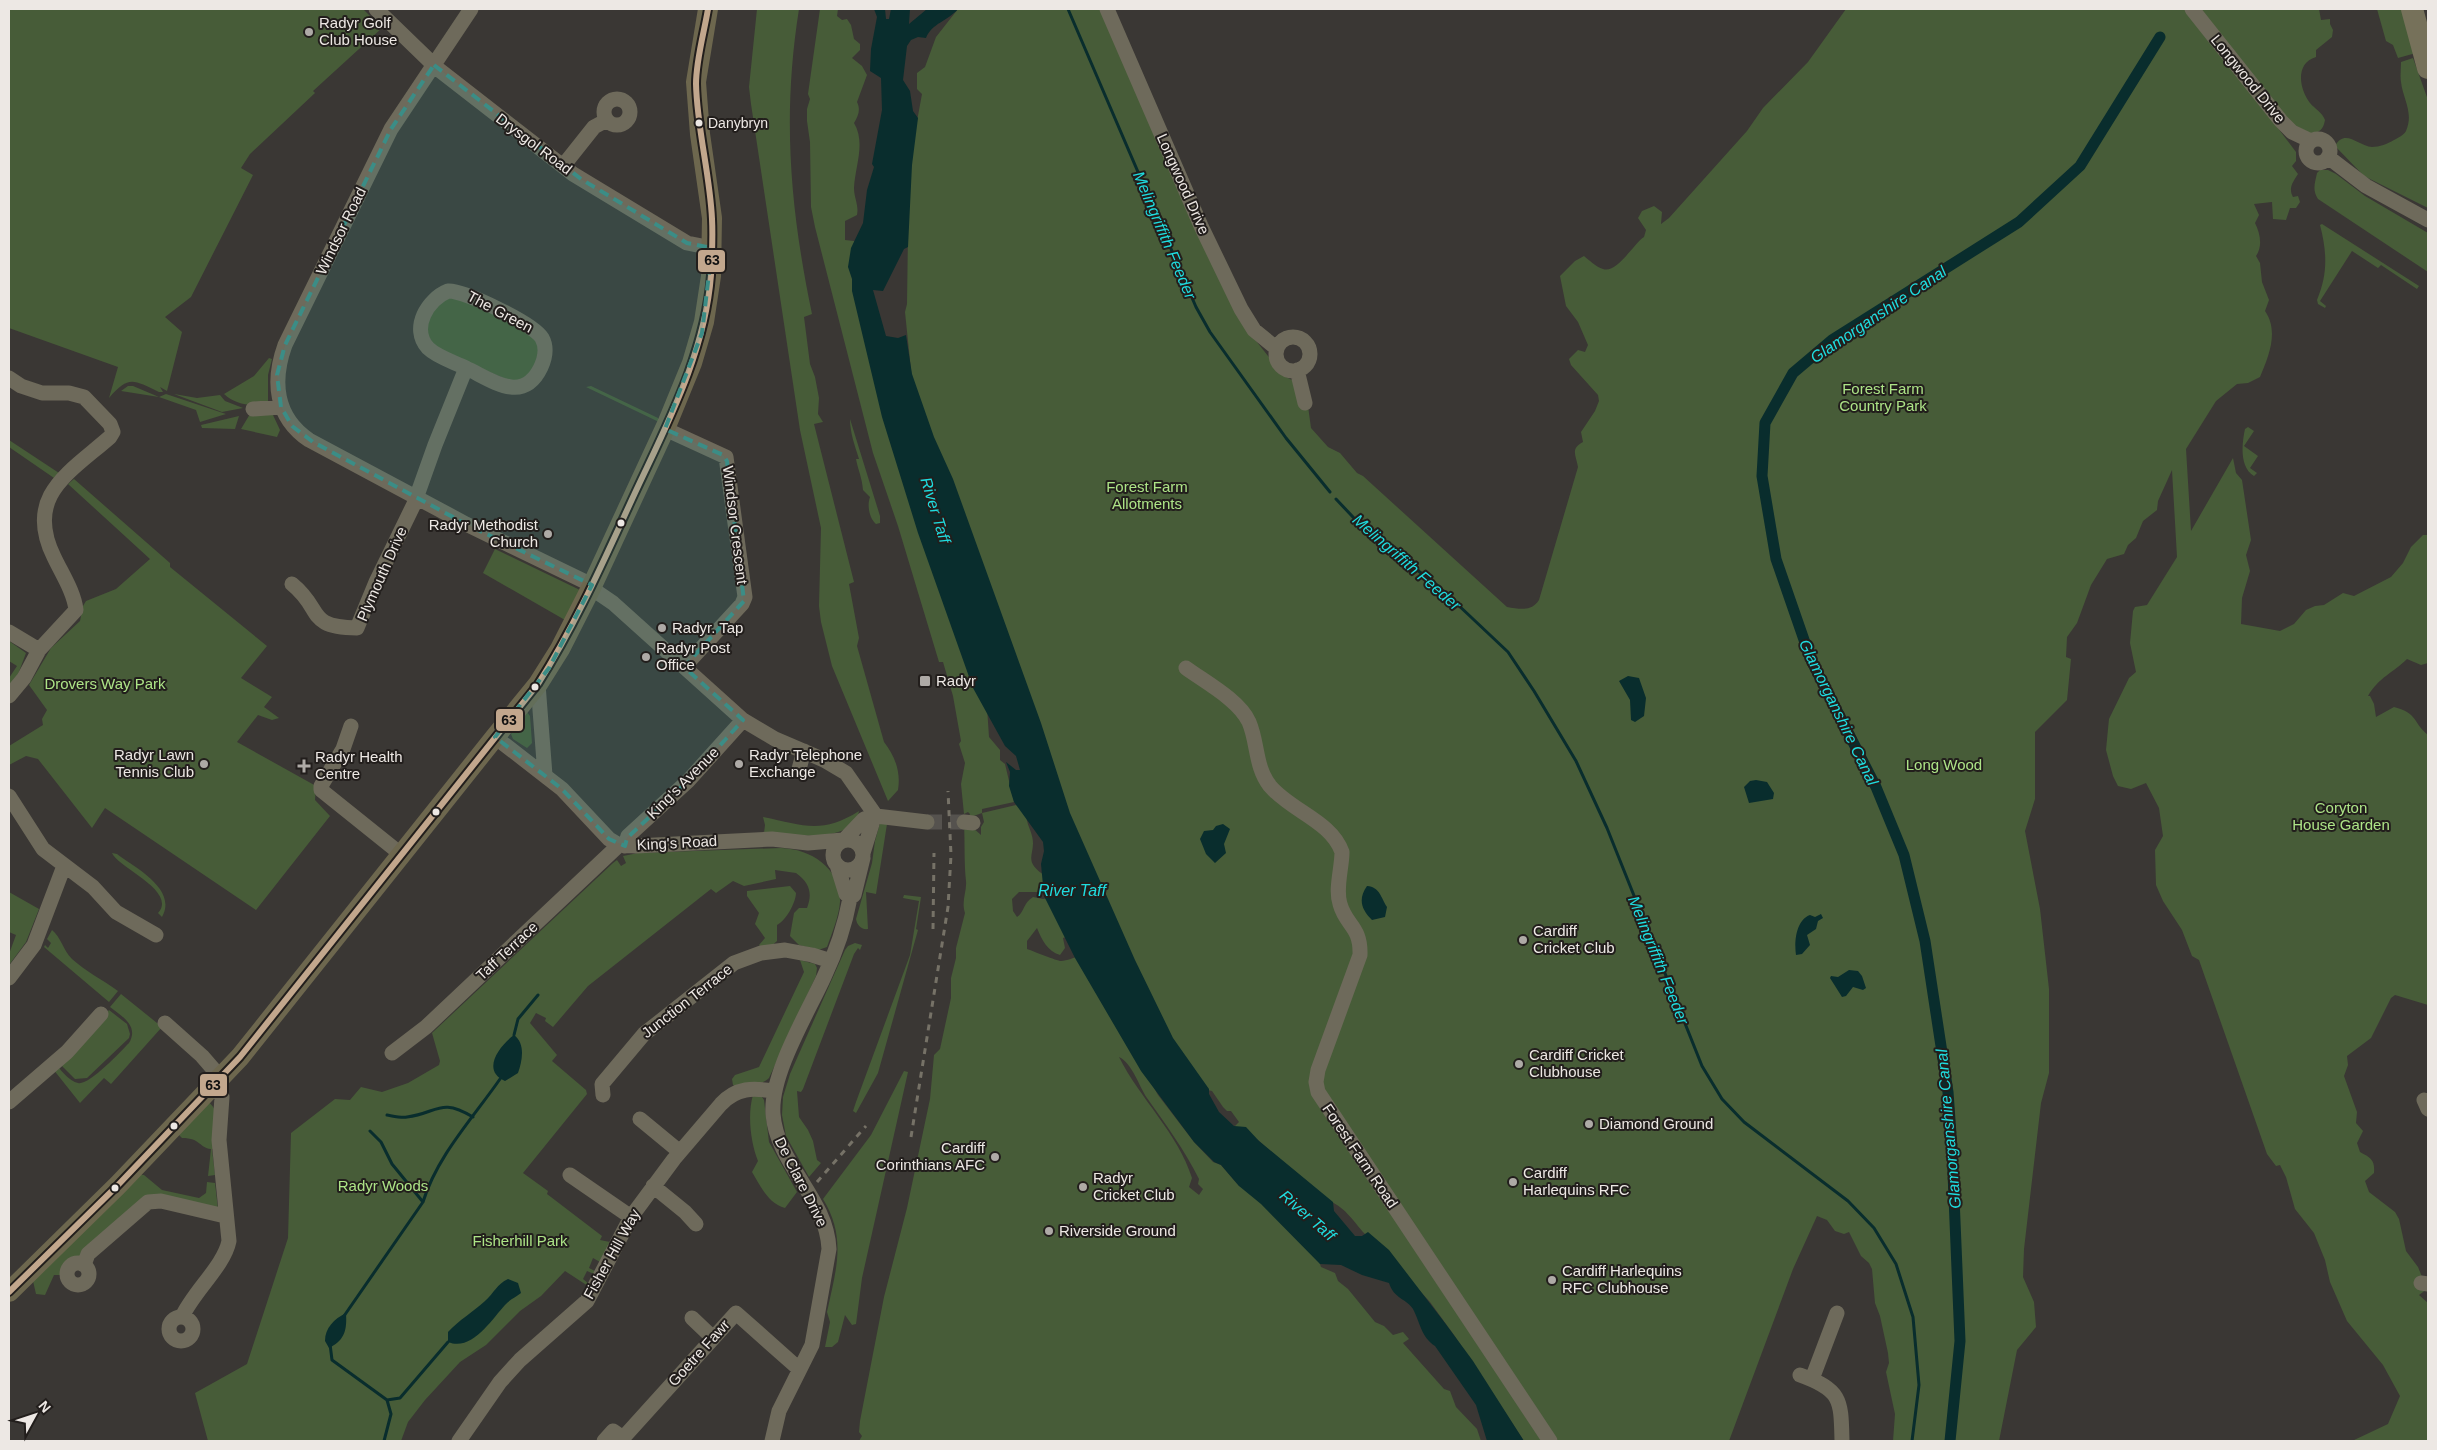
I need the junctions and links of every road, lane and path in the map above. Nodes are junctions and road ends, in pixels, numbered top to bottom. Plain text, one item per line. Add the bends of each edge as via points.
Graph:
1 (376, 9) edge
2 (471, 9) edge
3 (708, 9) edge
4 (1107, 9) edge
5 (2192, 9) edge
6 (2412, 9) edge
7 (434, 64) junction
8 (2428, 68) edge
9 (607, 120) dead end
10 (563, 166) junction
11 (2428, 220) edge
12 (712, 248) junction
13 (1276, 348) junction
14 (466, 368) junction
15 (1297, 370) junction
16 (9, 378) edge
17 (1305, 403) dead end
18 (281, 407) junction
19 (254, 409) dead end
20 (665, 429) junction
21 (417, 498) junction
22 (292, 584) dead end
23 (592, 587) junction
24 (9, 632) edge
25 (39, 650) junction
26 (684, 667) junction
27 (1186, 668) dead end
28 (538, 684) junction
29 (9, 696) edge
30 (743, 720) junction
31 (351, 726) dead end
32 (495, 738) junction
33 (804, 752) junction
34 (800, 769) dead end
35 (544, 774) junction
36 (9, 796) edge
37 (872, 815) junction
38 (927, 822) tunnel mouth
39 (843, 840) junction
40 (808, 843) junction
41 (622, 845) junction
42 (863, 855) junction
43 (402, 856) junction
44 (836, 864) junction
45 (64, 866) junction
46 (850, 898) junction
47 (156, 936) dead end
48 (831, 962) junction
49 (9, 978) edge
50 (101, 1014) dead end
51 (165, 1023) dead end
52 (392, 1053) dead end
53 (217, 1082) junction
54 (774, 1091) junction
55 (603, 1094) dead end
56 (9, 1102) edge
57 (640, 1119) dead end
58 (680, 1152) junction
59 (570, 1175) dead end
60 (653, 1186) junction
61 (225, 1216) junction
62 (631, 1217) junction
63 (696, 1224) dead end
64 (84, 1265) dead end
65 (9, 1292) edge
66 (1837, 1313) dead end
67 (182, 1317) dead end
68 (692, 1318) dead end
69 (713, 1338) junction
70 (799, 1369) junction
71 (625, 1440) edge
72 (459, 1441) edge
73 (604, 1441) edge
74 (772, 1441) edge
75 (1550, 1441) edge
76 (1842, 1441) edge

1 - 7 street, Drysgol Road
2 - 7 street, Windsor Road
3 - 12 main road via 696,82 712,218
4 - 13 street, Longwood Drive via 1201,226 1241,309 1254,330
5 - 11 street, Longwood Drive via 2292,132 2311,141 2320,139 2326,142 2330,149 2328,157 2366,186
6 - 8 highway
7 - 10 street, Drysgol Road
7 - 18 street, Windsor Road via 391,129 285,345 277,375
9 - 10 street via 594,127
10 - 12 street, Drysgol Road via 687,243
12 - 20 main road via 710,287 702,333
13 - 15 street, Longwood Drive via 1279,366 1292,372
13 - 15 street via 1290,337 1305,342 1309,348 1309,360
14 - 14 street, The Green via 431,351 422,337 421,324 431,302 448,291 464,293 532,326 544,340 541,366 524,386 505,386
14 - 21 street
15 - 17 street
16 - 25 street via 42,393 69,393 84,397 112,428 110,437 62,480 46,504 43,518 45,534 76,610
18 - 19 street
18 - 21 street, Windsor Road via 292,426 309,440
20 - 23 main road
20 - 26 street, Windsor Crescent via 726,457 745,597
21 - 22 street, Plymouth Drive via 357,628 332,627 324,623
21 - 23 street, Windsor Road
23 - 26 street, Windsor Road
23 - 28 main road
24 - 25 street
25 - 29 street via 24,678
26 - 30 street, Windsor Road
27 - 75 street, Forest Farm Road via 1239,708 1248,720 1259,765 1271,787 1329,832 1340,846 1339,901 1357,931 1360,955 1318,1070 1318,1092
28 - 32 main road
28 - 35 street
30 - 33 street, Windsor Road
30 - 41 street, King's Avenue via 688,781
31 - 43 street via 321,790
32 - 35 street, King's Road
32 - 43 main road
33 - 34 street
33 - 37 street, Windsor Road via 846,773
35 - 41 street, King's Road via 562,788 609,839
36 - 45 street via 43,849
37 - 38 street
37 - 39 street
37 - 42 street, De Clare Drive
39 - 40 street, King's Road
39 - 42 street via 855,841
39 - 44 street via 834,849
40 - 41 street, King's Road via 772,839
40 - 44 street
41 - 52 street, Taff Terrace via 431,1023
42 - 44 street via 854,869 844,870
42 - 46 street, De Clare Drive via 854,895
43 - 53 main road
44 - 46 street
45 - 47 street via 93,887 116,912
45 - 49 street via 34,946
46 - 48 street, De Clare Drive
48 - 54 street, De Clare Drive
48 - 55 street, Junction Terrace via 785,950 761,953 734,963 644,1034 602,1084
50 - 56 street via 66,1052
51 - 53 street via 202,1056
53 - 61 street via 222,1097 219,1140
53 - 65 main road
54 - 58 street, Fisher Hill Way via 748,1089 730,1096
54 - 70 street, De Clare Drive via 774,1124 785,1154 822,1216 828,1235 828,1264 812,1346
57 - 58 street
58 - 60 street, Fisher Hill Way
59 - 62 street
60 - 62 street, Fisher Hill Way
60 - 63 street
61 - 64 street via 161,1201 148,1202 88,1254
61 - 67 street via 228,1248
62 - 72 street, Fisher Hill Way via 587,1301 520,1360
66 - 76 street via 1806,1377 1826,1386 1835,1395 1841,1406
68 - 69 street
69 - 70 street, Goetre Fawr via 736,1312
69 - 71 street, Goetre Fawr
70 - 74 street, De Clare Drive via 779,1411
71 - 73 street, Goetre Fawr via 613,1430

